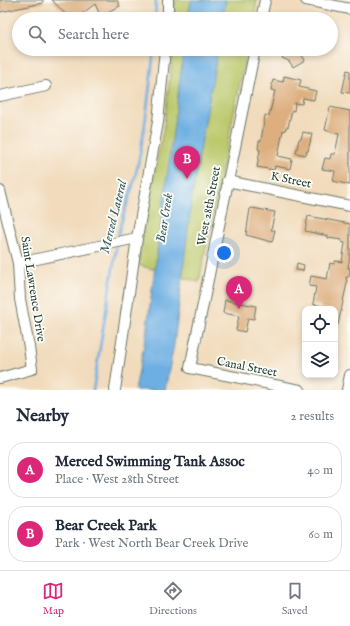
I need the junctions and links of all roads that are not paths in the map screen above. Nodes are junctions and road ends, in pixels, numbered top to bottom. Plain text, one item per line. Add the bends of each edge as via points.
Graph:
1 (168, 0) edge
2 (265, 0) edge
3 (306, 0) edge
4 (350, 9) edge
5 (168, 12) edge
6 (262, 12) edge
7 (164, 56) edge
8 (254, 56) edge
9 (46, 86) dead end
10 (0, 96) edge
11 (227, 181) junction
12 (0, 194) edge
13 (350, 206) edge
14 (133, 238) junction
15 (18, 262) junction
16 (190, 368) joint
17 (350, 375) edge
18 (0, 378) edge
19 (115, 390) edge
20 (300, 390) edge
21 (347, 390) edge

1 - 5 street
2 - 6 street
3 - 4 street
7 - 14 street via 158,122
8 - 11 street, West 28th Street
9 - 10 street
11 - 13 street, K Street
11 - 16 street, West 28th Street
12 - 15 street, Saint Lawrence Drive
14 - 15 street
14 - 19 street
15 - 18 street, Saint Lawrence Drive via 20,299 32,369
16 - 20 street, Canal Street
17 - 21 street

